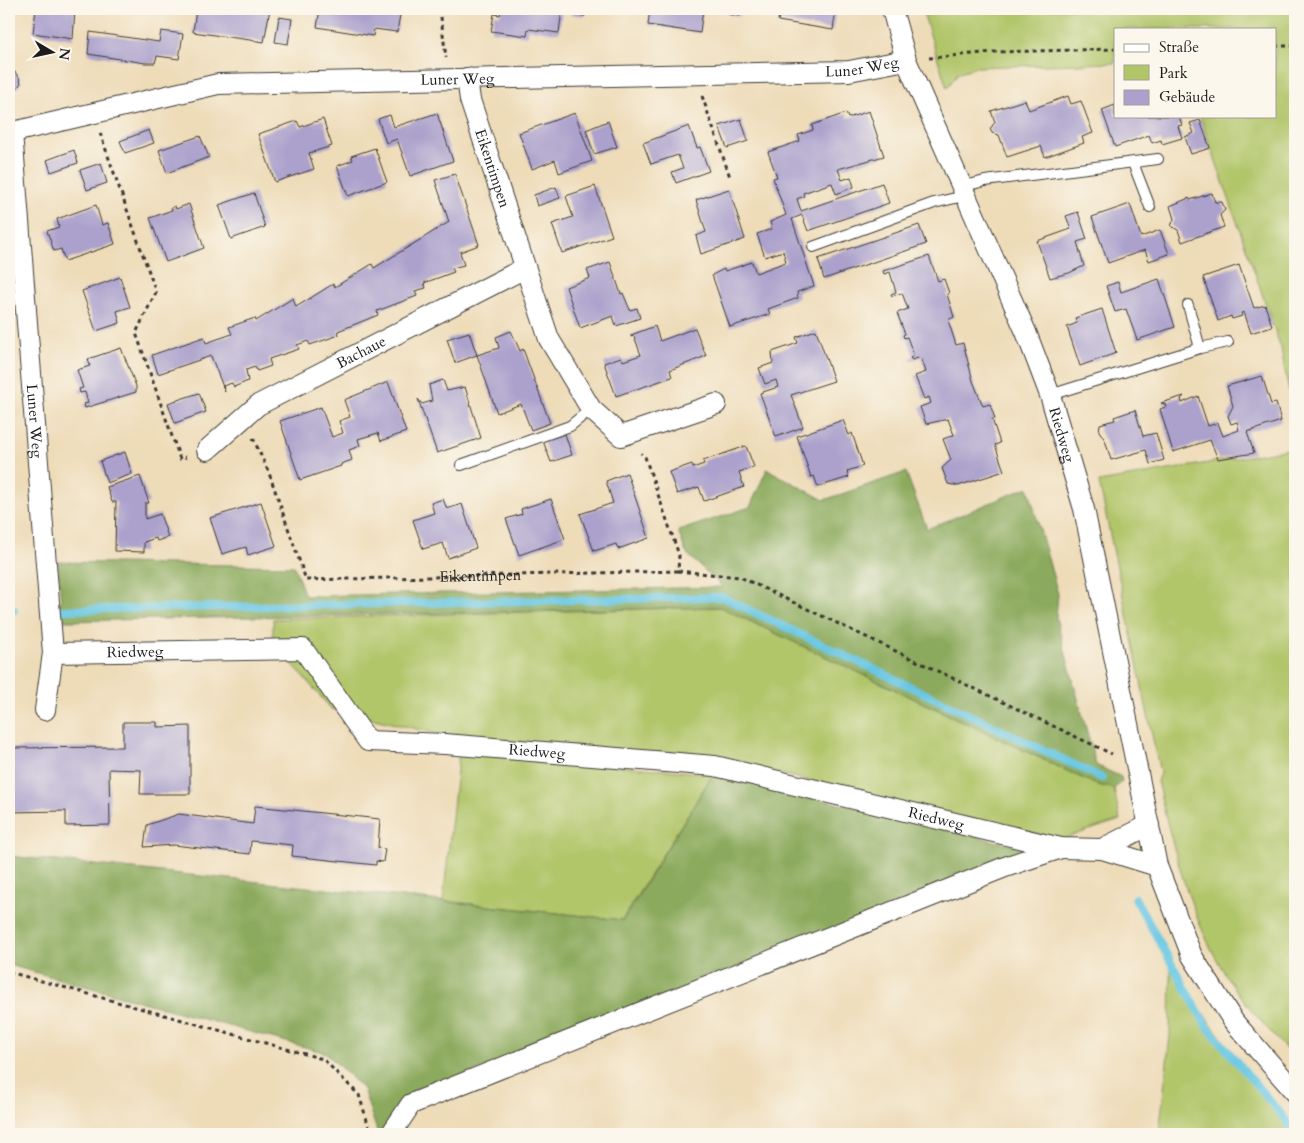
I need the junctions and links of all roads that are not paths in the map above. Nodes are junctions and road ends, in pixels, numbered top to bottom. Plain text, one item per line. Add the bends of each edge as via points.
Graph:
1 (892, 9) edge
2 (906, 60) junction
3 (457, 79) junction
4 (11, 132) edge
5 (1158, 159) dead end
6 (1133, 163) junction
7 (962, 192) junction
8 (1150, 207) dead end
9 (813, 247) dead end
10 (524, 268) junction
11 (1188, 305) dead end
12 (1228, 342) dead end
13 (1200, 348) junction
14 (1050, 395) junction
15 (716, 404) dead end
16 (591, 409) junction
17 (208, 450) road end
18 (460, 464) dead end
19 (53, 653) junction
20 (45, 710) dead end
21 (1149, 825) junction
22 (1061, 848) junction
23 (1102, 849) junction
24 (1157, 866) junction
25 (1295, 1092) edge
26 (391, 1134) edge

1 - 2 street, Riedweg
2 - 3 street, Luner Weg via 849,70
2 - 7 street, Riedweg
3 - 4 street, Luner Weg via 218,84
3 - 10 street, Eikentimpen via 470,100
4 - 19 street, Luner Weg
5 - 6 lane
6 - 7 lane via 984,181
6 - 8 lane
7 - 9 lane
7 - 14 street, Riedweg via 1026,332
10 - 16 street, Eikentimpen via 549,339
10 - 17 street, Bachaue via 258,405
11 - 13 lane
12 - 13 lane, Riedweg
13 - 14 lane, Riedweg
14 - 21 street, Riedweg via 1084,509
15 - 16 street, Eikentimpen via 621,436
16 - 18 lane via 570,426
19 - 20 street, Luner Weg
19 - 22 street, Riedweg via 303,649 368,741 445,744 715,766
21 - 23 street, Riedweg
21 - 24 street, Riedweg
22 - 23 street, Riedweg
22 - 26 street, Riedweg via 995,871 411,1104
23 - 24 street, Riedweg
24 - 25 street, Riedweg via 1192,956 1234,1022

